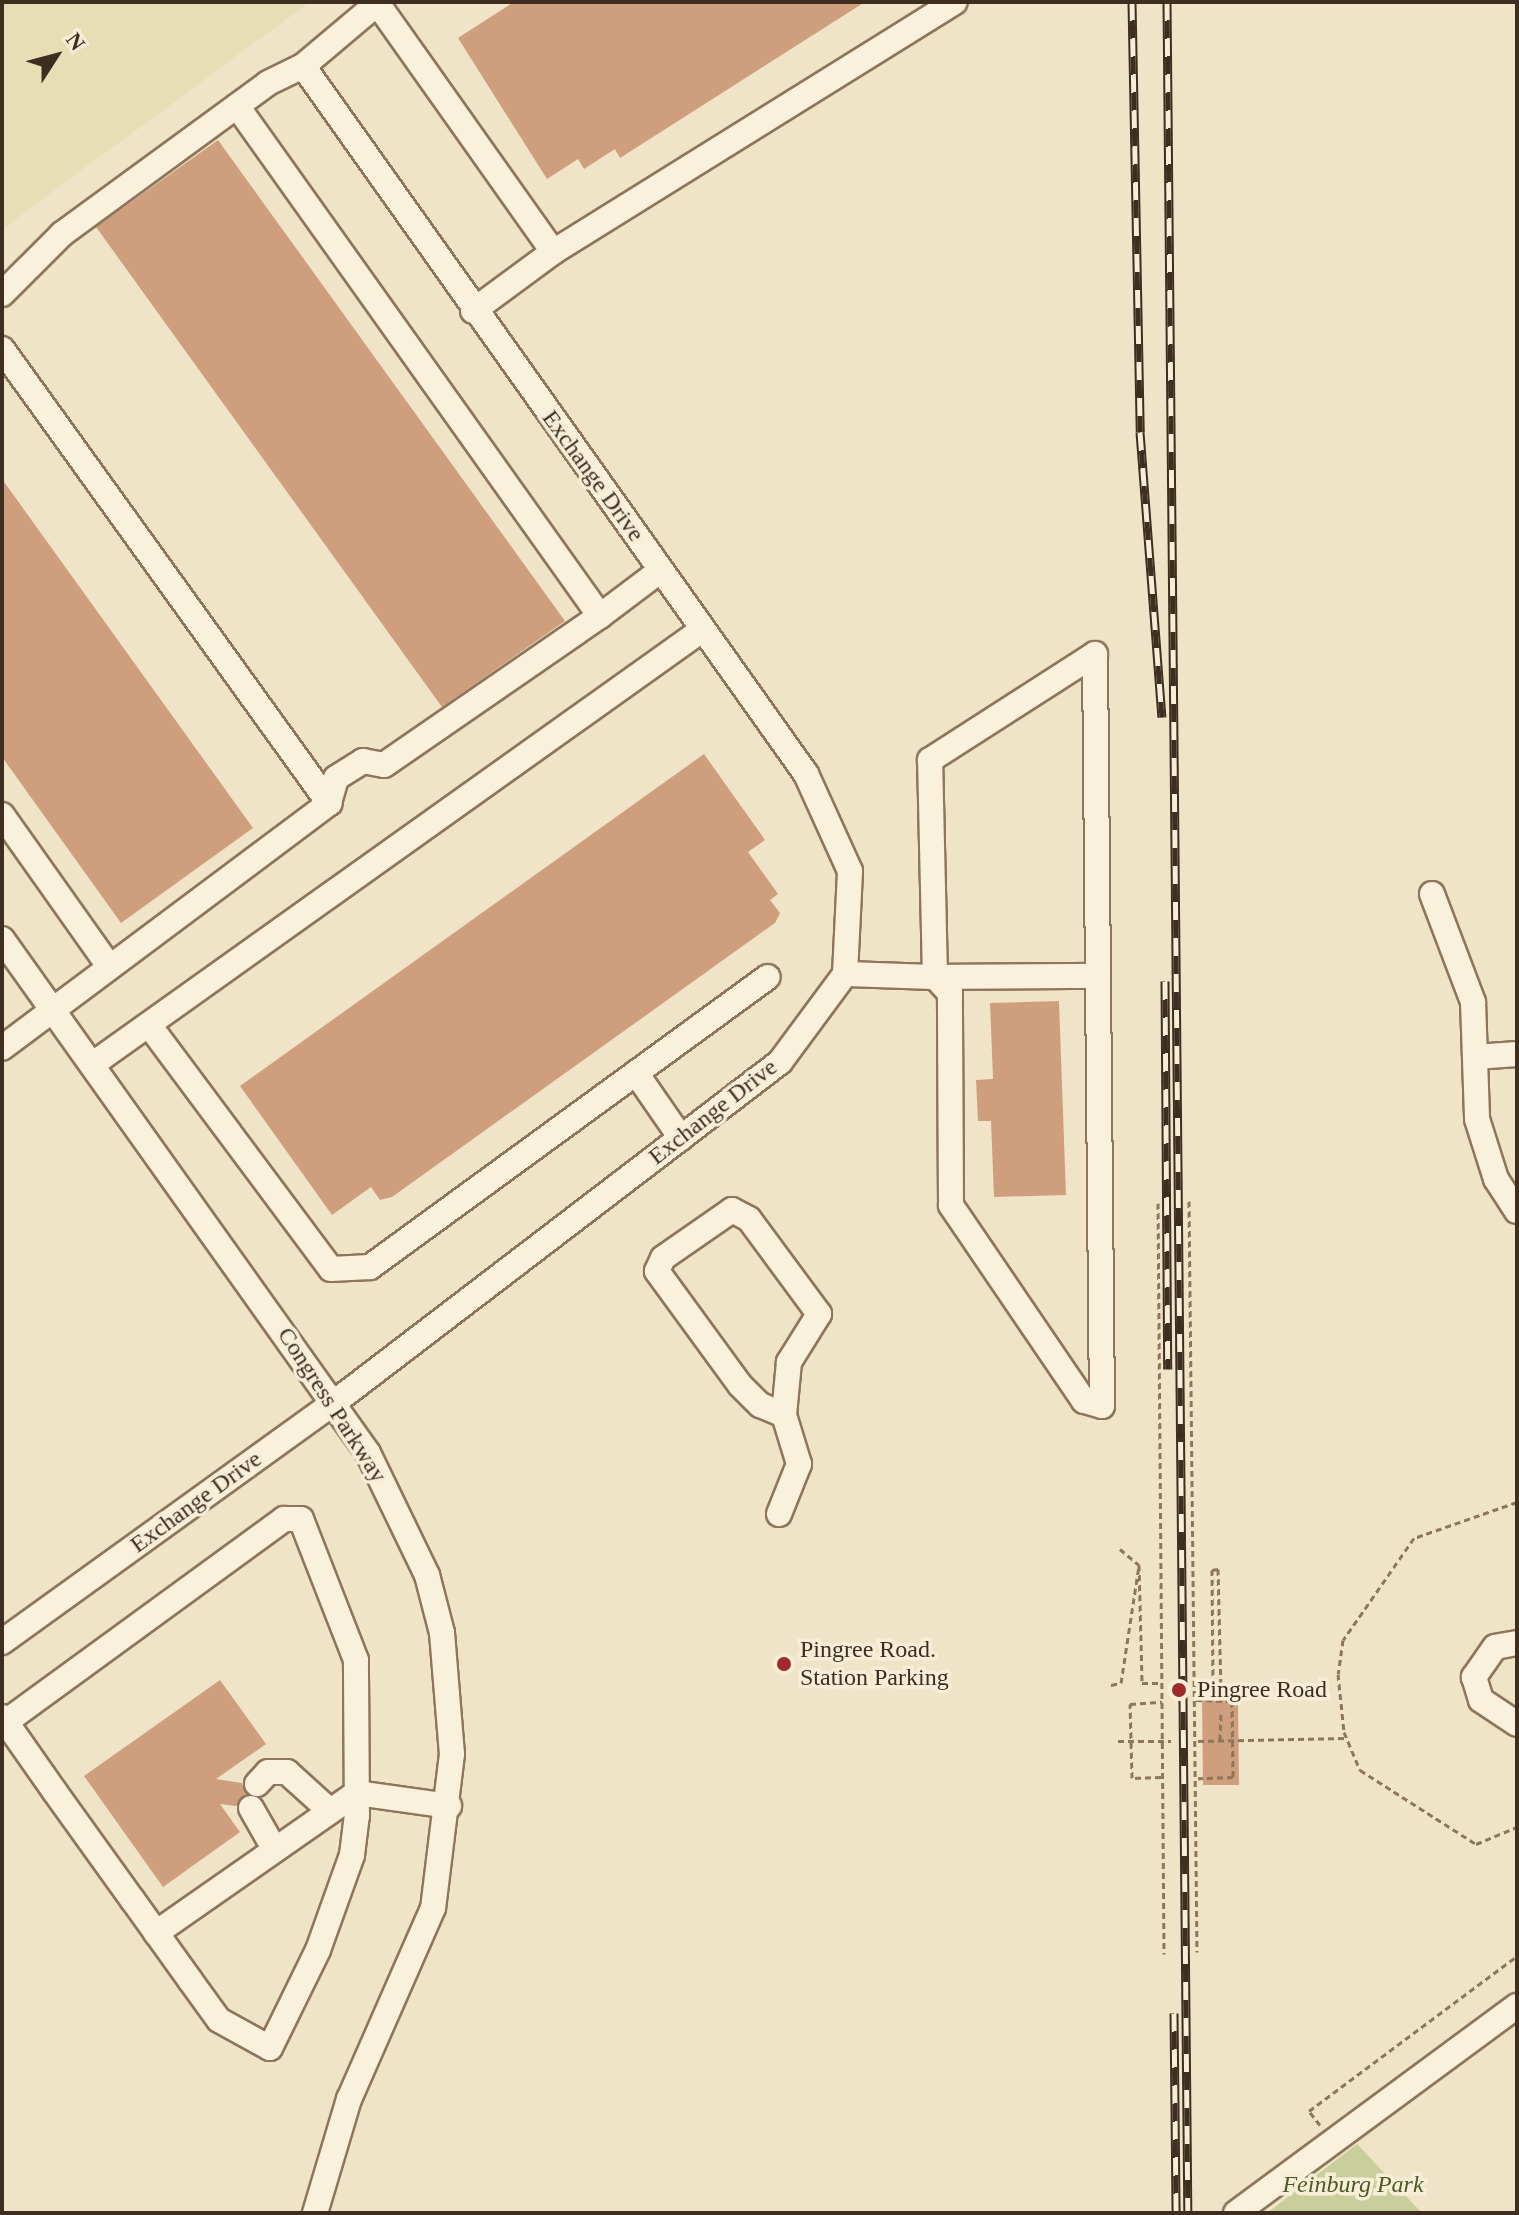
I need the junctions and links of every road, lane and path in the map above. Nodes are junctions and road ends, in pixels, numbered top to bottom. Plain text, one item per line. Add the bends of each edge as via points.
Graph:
1 (378, 2) edge
2 (955, 2) edge
3 (303, 66) junction
4 (237, 106) junction
5 (553, 252) junction
6 (2, 294) edge
7 (473, 311) junction
8 (2, 349) edge
9 (661, 570) junction
10 (600, 616) junction
11 (703, 629) junction
12 (329, 803) junction
13 (2, 815) edge
14 (1432, 894) dead end
15 (2, 939) edge
16 (109, 966) junction
17 (845, 974) junction
18 (1098, 976) junction
19 (767, 977) dead end
20 (935, 977) junction
21 (52, 1007) junction
22 (149, 1025) junction
23 (2, 1048) edge
24 (1517, 1054) edge
25 (1475, 1057) junction
26 (93, 1064) junction
27 (636, 1073) junction
28 (681, 1138) junction
29 (1189, 1201) dead end
30 (1158, 1203) dead end
31 (1517, 1211) edge
32 (335, 1402) junction
33 (784, 1415) junction
34 (1517, 1502) edge
35 (779, 1514) dead end
36 (1120, 1549) dead end
37 (1139, 1565) junction
38 (2, 1642) edge
39 (1517, 1643) edge
40 (1162, 1683) junction
41 (1111, 1685) dead end
42 (1196, 1686) junction
43 (1221, 1688) dead end
44 (1196, 1700) junction
45 (1162, 1702) junction
46 (1221, 1712) dead end
47 (4, 1720) edge
48 (1517, 1724) edge
49 (1346, 1738) junction
50 (1220, 1740) junction
51 (1233, 1740) junction
52 (1118, 1741) dead end
53 (1131, 1741) junction
54 (1162, 1741) junction
55 (1171, 1741) dead end
56 (1197, 1741) dead end
57 (1162, 1777) junction
58 (1197, 1778) junction
59 (357, 1793) junction
60 (449, 1806) junction
61 (330, 1811) junction
62 (1517, 1827) edge
63 (275, 1850) junction
64 (156, 1933) junction
65 (1197, 1952) dead end
66 (1164, 1954) dead end
67 (1517, 1956) edge
68 (1517, 2006) edge
69 (1332, 2141) junction
70 (315, 2213) edge
71 (1236, 2213) edge

1 - 3 street
1 - 5 street
2 - 5 street
3 - 4 street
3 - 7 street, Exchange Drive
4 - 6 street via 62,234
4 - 10 street
5 - 7 street
7 - 9 street, Exchange Drive
8 - 12 street
9 - 10 street
9 - 11 street, Exchange Drive
10 - 12 street via 384,765 363,761 336,778
11 - 17 street, Exchange Drive via 806,774 850,871
11 - 22 street
12 - 16 street
13 - 16 street
14 - 25 street via 1465,967
15 - 21 street, Congress Parkway
16 - 21 street
17 - 20 street
17 - 28 street, Exchange Drive via 780,1062
18 - 20 street
18 - 20 street via 1095,654 930,760
18 - 20 street via 1102,1406 1084,1401 951,1205 950,993
19 - 27 street
21 - 23 street
21 - 26 street, Congress Parkway
22 - 26 street
22 - 27 street via 331,1269 370,1267
24 - 25 street
25 - 31 street via 1477,1119 1496,1179
26 - 32 street, Congress Parkway
27 - 28 street
28 - 32 street, Exchange Drive
29 - 42 path
30 - 40 path
32 - 38 street, Exchange Drive
32 - 60 street, Congress Parkway via 427,1575 452,1686
33 - 33 street via 760,1405 740,1385 657,1271 663,1258 732,1210 749,1219 819,1314 789,1362
33 - 35 street via 799,1464
34 - 49 path via 1429,1529 1400,1552 1338,1653
36 - 37 path
37 - 40 path via 1142,1683
37 - 41 path via 1121,1683
39 - 48 street via 1495,1647 1474,1677 1481,1700
40 - 45 path
42 - 43 path via 1213,1685 1212,1570 1218,1569
42 - 44 path
44 - 51 path via 1232,1701
44 - 58 path
45 - 53 path via 1130,1704
45 - 54 path
46 - 50 path
47 - 59 street via 294,1514 323,1564 356,1660
47 - 64 street
49 - 51 path
49 - 62 path via 1360,1770 1470,1841 1483,1843
50 - 51 path
50 - 56 path
51 - 58 path via 1233,1777
52 - 53 path
53 - 54 path
53 - 57 path via 1132,1778
54 - 55 path
54 - 57 path
57 - 66 path
58 - 65 path
59 - 60 street
59 - 61 street
59 - 64 street via 352,1855 270,2048 219,2020
60 - 70 street, Congress Parkway via 433,1908 349,2099
61 - 63 street
61 - 63 street via 287,1772 268,1772 254,1796
63 - 64 street
67 - 69 path via 1309,2111
68 - 69 street
69 - 71 street

